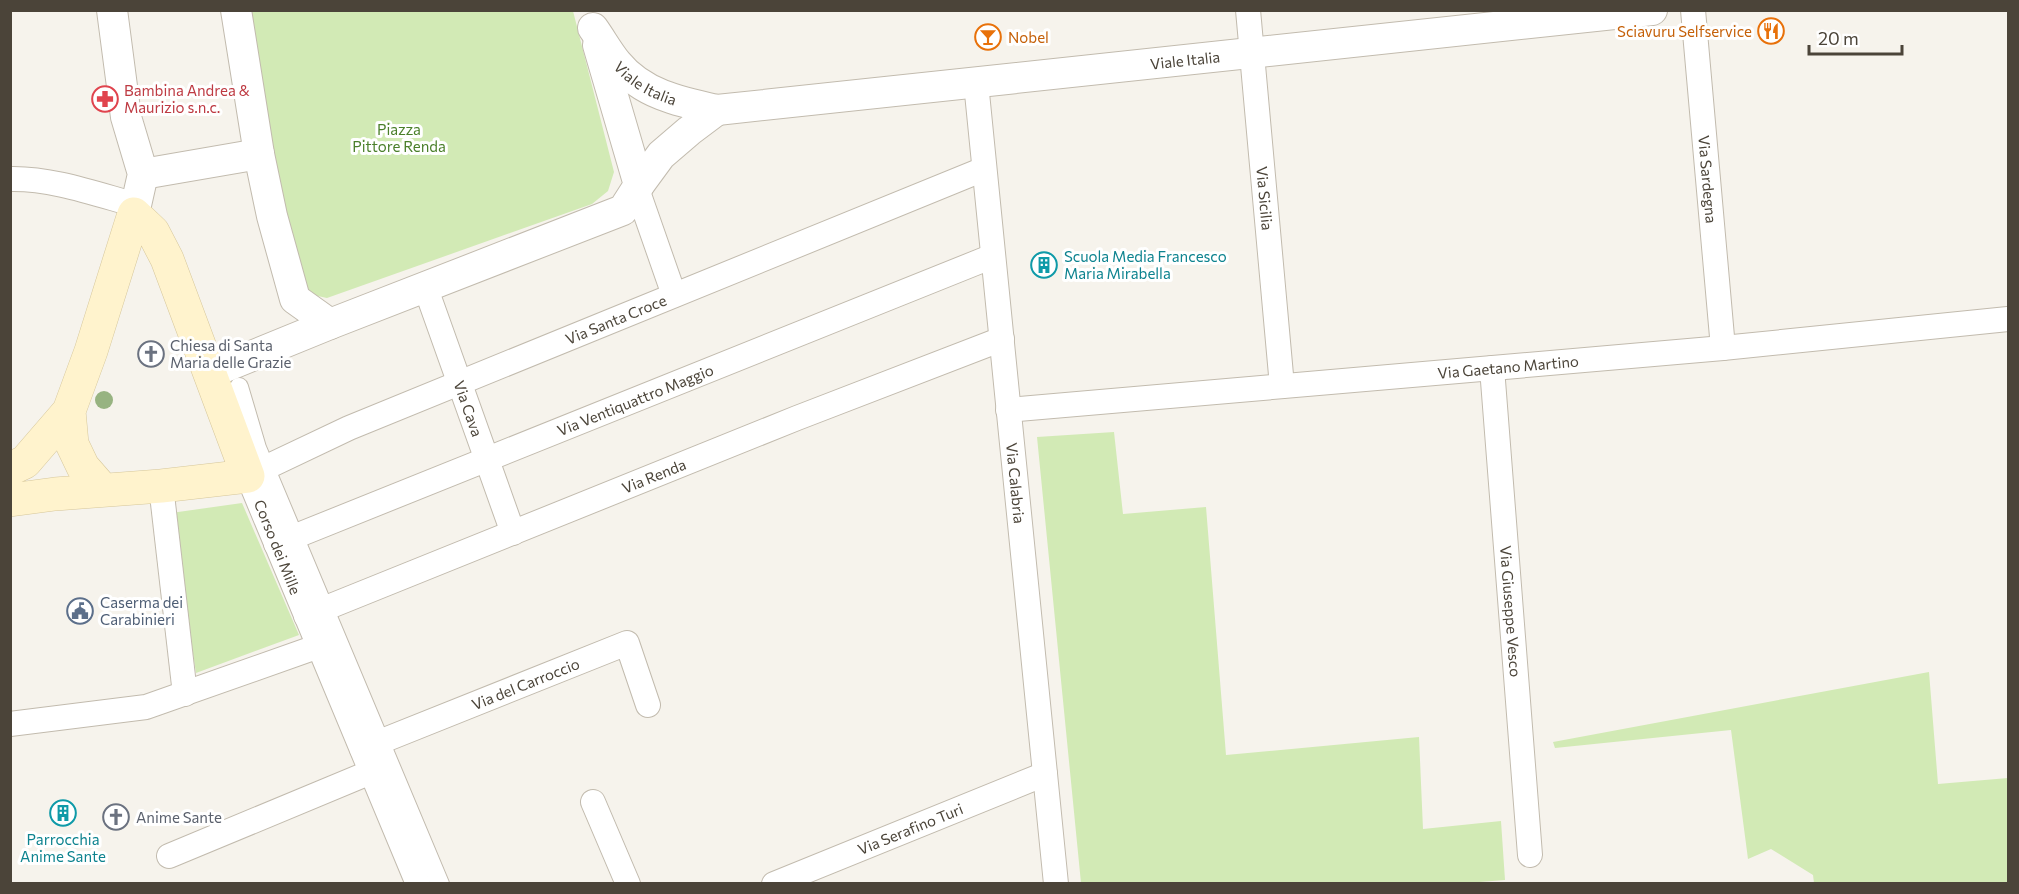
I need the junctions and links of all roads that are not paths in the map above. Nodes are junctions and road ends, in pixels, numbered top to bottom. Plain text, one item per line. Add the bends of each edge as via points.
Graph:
1 (112, 10) edge
2 (236, 10) edge
3 (1248, 10) edge
4 (1652, 10) edge
5 (1693, 10) edge
6 (591, 19) edge
7 (1252, 53) junction
8 (976, 82) junction
9 (717, 110) junction
10 (259, 154) junction
11 (984, 169) junction
12 (143, 174) junction
13 (10, 179) edge
14 (638, 187) junction
15 (135, 209) junction
16 (993, 256) junction
17 (425, 286) junction
18 (674, 295) junction
19 (2008, 319) edge
20 (330, 324) junction
21 (1002, 339) junction
22 (1723, 348) junction
23 (1492, 368) junction
24 (210, 373) junction
25 (459, 383) junction
26 (1282, 386) junction
27 (239, 387) dead end
28 (1008, 410) junction
29 (69, 411) junction
30 (486, 459) junction
31 (10, 469) edge
32 (257, 472) junction
33 (160, 486) junction
34 (103, 490) junction
35 (10, 500) edge
36 (513, 532) junction
37 (285, 540) junction
38 (315, 612) junction
39 (319, 646) junction
40 (185, 694) junction
41 (648, 705) dead end
42 (10, 724) edge
43 (371, 745) junction
44 (371, 772) junction
45 (1045, 774) junction
46 (593, 802) dead end
47 (1530, 855) dead end
48 (169, 856) dead end
49 (418, 884) edge
50 (440, 884) edge
51 (628, 884) edge
52 (774, 884) edge
53 (1056, 884) edge

1 - 12 street via 126,117
2 - 10 street
3 - 7 street, Via Sicilia
4 - 7 street, Viale Italia
5 - 22 street, Via Sardegna
6 - 9 street, Viale Italia via 617,64 647,89 679,102
6 - 14 street
7 - 8 street, Viale Italia
7 - 26 street, Via Sicilia
8 - 9 street, Viale Italia
8 - 11 street, Via Calabria
9 - 14 street, Viale Italia via 661,154
10 - 12 street
10 - 20 street via 295,299
11 - 16 street, Via Calabria
11 - 18 street, Via Santa Croce
12 - 15 street
13 - 15 street via 64,186
14 - 17 street via 623,210
14 - 18 street
15 - 24 main road, Corso dei Mille via 167,259
15 - 29 main road
16 - 21 street, Via Calabria
16 - 30 street, Via Ventiquattro Maggio
17 - 20 street
17 - 25 street, Via Cava
18 - 25 street, Via Santa Croce
19 - 22 street, Via Gaetano Martino
20 - 24 street
21 - 28 street, Via Calabria
21 - 36 street, Via Renda
22 - 23 street, Via Gaetano Martino
23 - 26 street, Via Gaetano Martino
23 - 47 street, Via Giuseppe Vesco
24 - 32 main road, Corso dei Mille
25 - 30 street, Via Cava
25 - 32 street, Via Santa Croce via 349,428
26 - 28 street, Via Gaetano Martino
27 - 32 street, Corso dei Mille via 257,448
28 - 45 street, Via Calabria
29 - 31 main road via 25,462
29 - 34 main road via 72,444 83,467
30 - 36 street, Via Cava
30 - 37 street, Via Ventiquattro Maggio
32 - 33 main road
32 - 37 street, Corso dei Mille
33 - 34 main road
33 - 40 street
34 - 35 main road
36 - 38 street, Via Renda
37 - 38 street, Corso dei Mille
38 - 39 street, Corso dei Mille
38 - 43 street, Corso dei Mille
39 - 40 street
39 - 43 street, Corso dei Mille
40 - 42 street via 146,707
41 - 43 street, Via del Carroccio via 627,643
43 - 44 street, Corso dei Mille
43 - 50 street, Corso dei Mille
44 - 48 street
44 - 49 street, Corso dei Mille
45 - 52 street, Via Serafino Turi
45 - 53 street, Via Calabria
46 - 51 street

